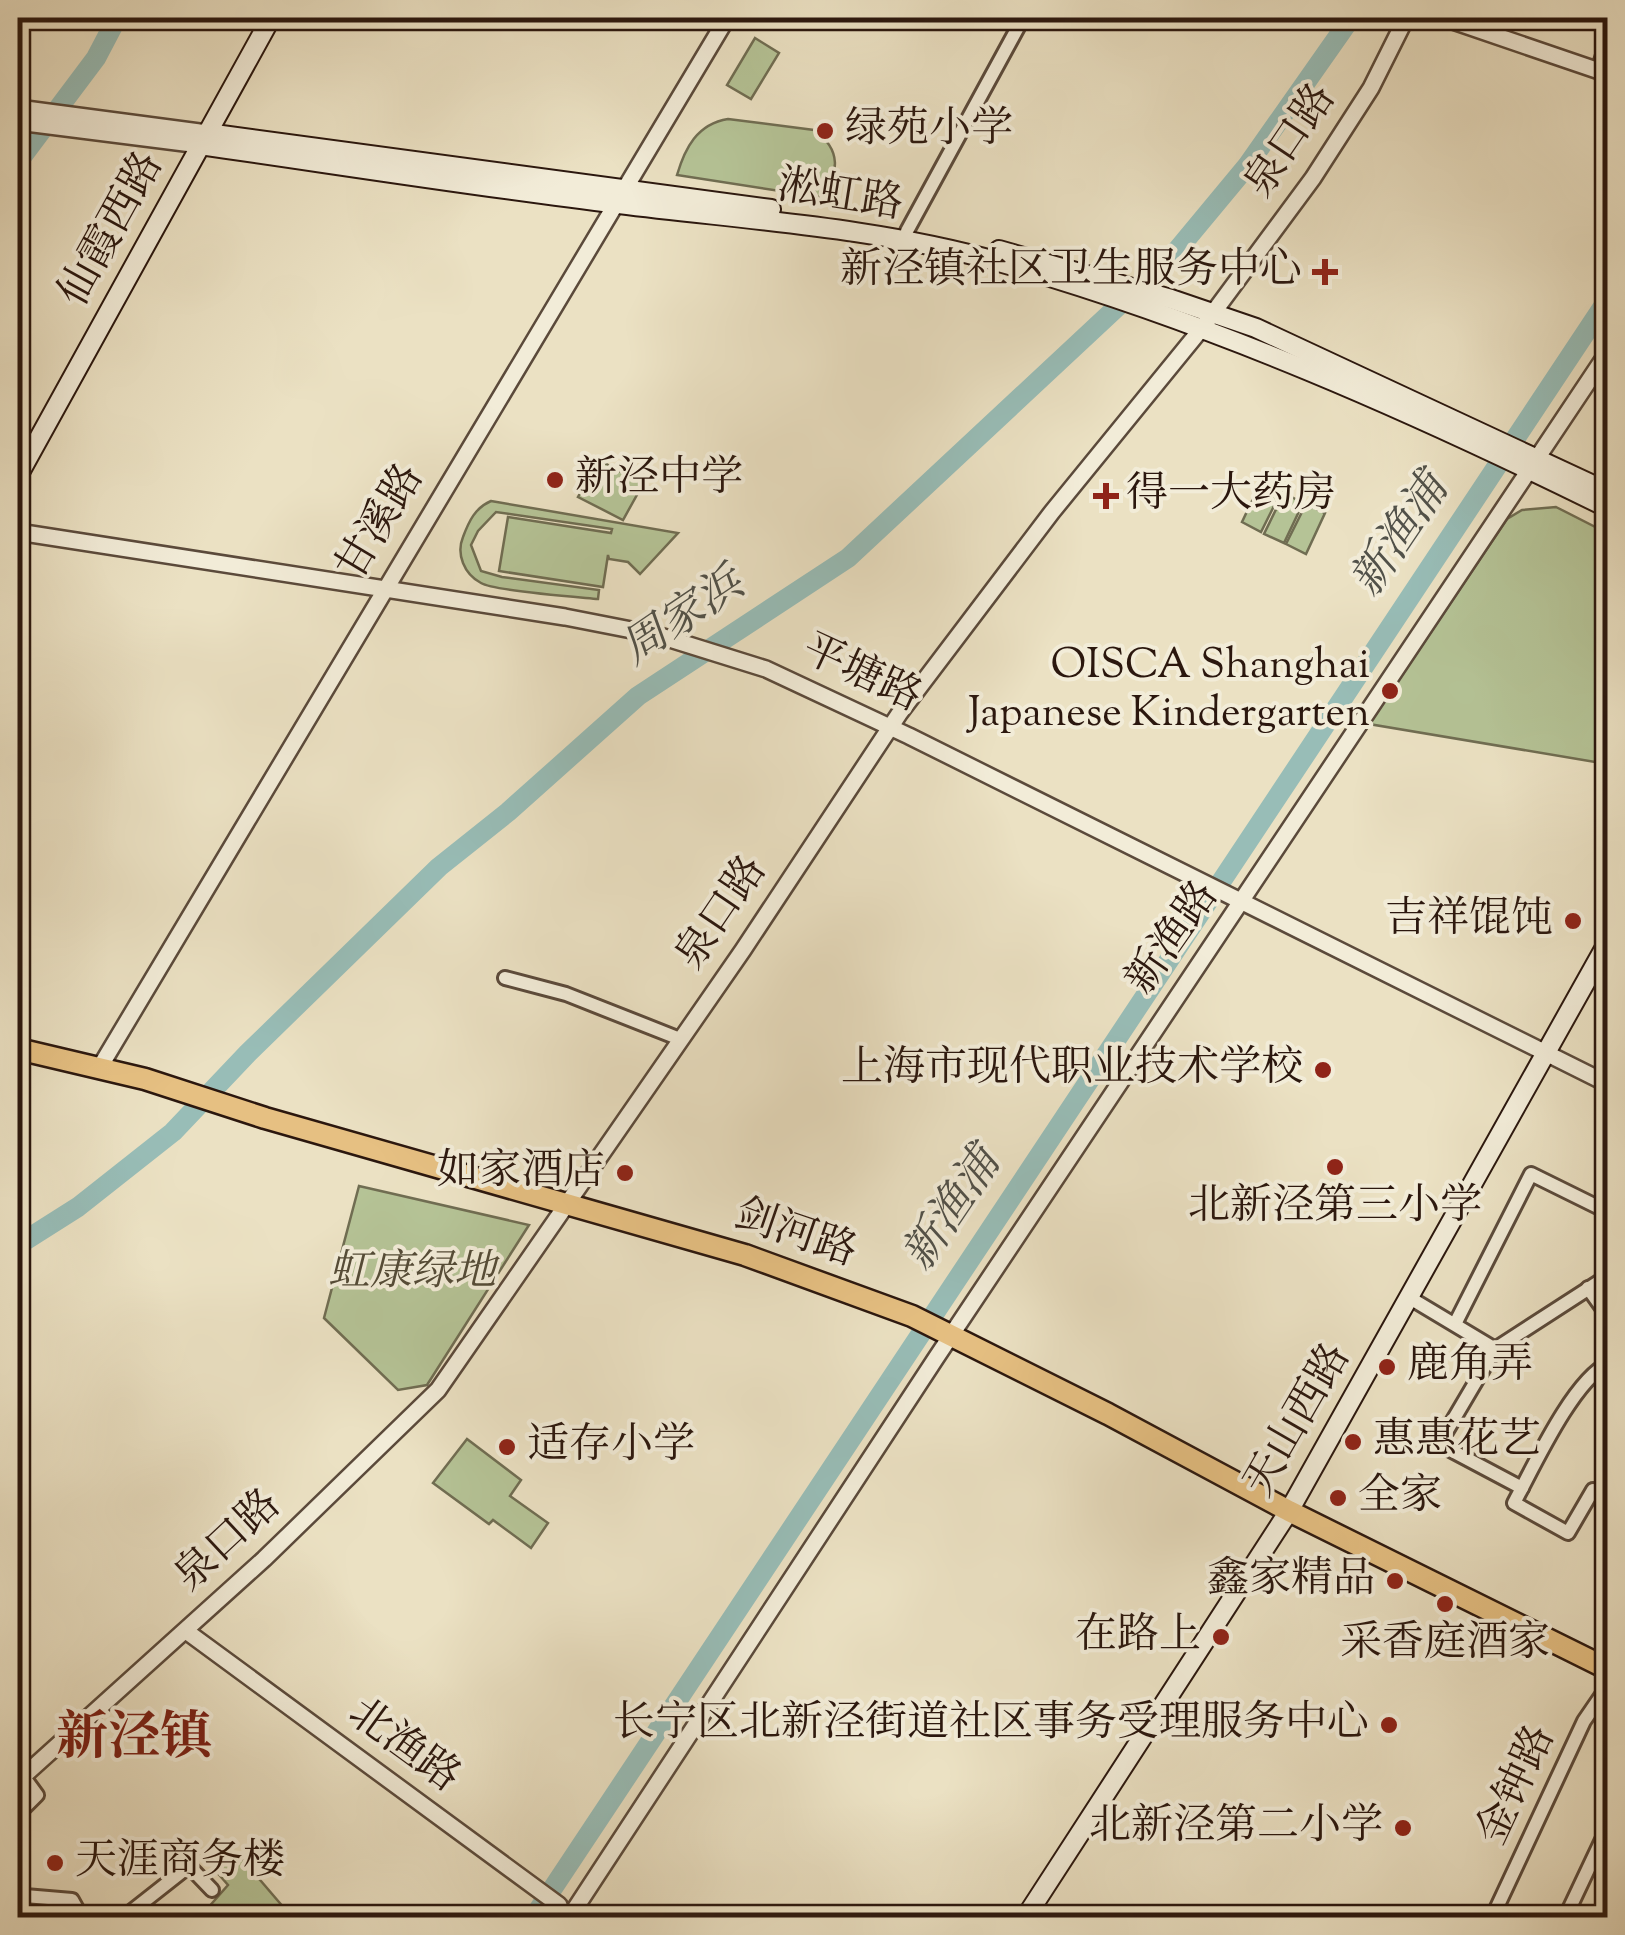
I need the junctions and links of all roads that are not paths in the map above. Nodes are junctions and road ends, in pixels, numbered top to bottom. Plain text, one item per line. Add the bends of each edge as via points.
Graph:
1 (271, 18) edge
2 (727, 18) edge
3 (1024, 18) edge
4 (1406, 18) edge
5 (1444, 18) edge
6 (1604, 52) dead end
7 (1603, 72) edge
8 (18, 108) edge
9 (18, 122) edge
10 (94, 124) junction
11 (204, 139) junction
12 (619, 198) junction
13 (907, 231) junction
14 (1101, 288) junction
15 (1207, 320) junction
16 (1608, 352) edge
17 (1525, 460) junction
18 (18, 476) edge
19 (1608, 492) edge
20 (1608, 508) edge
21 (18, 532) edge
22 (382, 590) junction
23 (889, 728) junction
24 (1235, 898) junction
25 (1608, 942) edge
26 (505, 978) dead end
27 (680, 1039) junction
28 (18, 1049) edge
29 (1547, 1054) junction
30 (100, 1067) junction
31 (1608, 1084) edge
32 (568, 1206) junction
33 (1608, 1212) edge
34 (1608, 1276) edge
35 (1588, 1288) junction
36 (1410, 1298) junction
37 (1608, 1316) edge
38 (1456, 1324) junction
39 (952, 1334) junction
40 (1494, 1348) junction
41 (1608, 1364) edge
42 (1522, 1488) junction
43 (1608, 1498) edge
44 (1289, 1511) junction
45 (186, 1631) junction
46 (1608, 1669) edge
47 (1608, 1686) edge
48 (20, 1779) edge
49 (18, 1814) edge
50 (1608, 1827) edge
51 (18, 1887) edge
52 (212, 1890) dead end
53 (570, 1913) edge
54 (82, 1918) edge
55 (123, 1918) edge
56 (1025, 1918) edge
57 (1492, 1918) edge
58 (1565, 1918) edge

1 - 11 main road, 仙霞西路
2 - 12 street, 甘溪路
3 - 13 street
4 - 15 street, 泉口路 via 1340,138
5 - 7 street
6 - 7 street
8 - 10 street, 淞虹路
9 - 10 street, 淞虹路
10 - 11 street, 淞虹路
11 - 12 main road, 淞虹路
11 - 18 main road, 仙霞西路
12 - 13 main road, 淞虹路
12 - 14 main road, 淞虹路 via 858,232
12 - 22 street, 甘溪路
13 - 14 main road, 淞虹路 via 998,250
14 - 15 main road, 淞虹路
15 - 17 main road, 淞虹路 via 1256,328
15 - 23 street, 泉口路
16 - 17 street, 新渔路
17 - 19 main road, 淞虹路
17 - 20 main road, 淞虹路
17 - 24 street, 新渔路
21 - 22 street, 平塘路
22 - 23 street, 平塘路 via 658,635 766,669
22 - 30 street, 甘溪路
23 - 24 street, 平塘路
23 - 27 street, 泉口路
24 - 29 street, 平塘路
24 - 39 street, 新渔路
25 - 29 main road, 天山西路
26 - 27 street
27 - 32 street, 泉口路
28 - 30 main road, 剑河路
29 - 31 street, 平塘路
29 - 36 main road, 天山西路
30 - 32 main road, 剑河路
32 - 39 main road, 剑河路 via 745,1255
32 - 45 street, 泉口路 via 438,1390
33 - 38 street via 1531,1174
34 - 35 street
35 - 37 street
35 - 40 street
36 - 38 street
36 - 44 main road, 天山西路
38 - 40 street
39 - 44 main road, 剑河路
39 - 53 street, 新渔路
40 - 42 street via 1439,1444
41 - 42 street via 1566,1410
42 - 43 street via 1514,1503 1568,1533 1593,1490
44 - 46 main road, 剑河路
44 - 56 main road, 天山西路
45 - 48 street, 泉口路
45 - 53 street, 北渔路
47 - 57 street, 金钟路 via 1584,1721
48 - 49 street via 37,1795
50 - 58 street
51 - 54 street via 25,1896 72,1900
52 - 55 street via 189,1866

